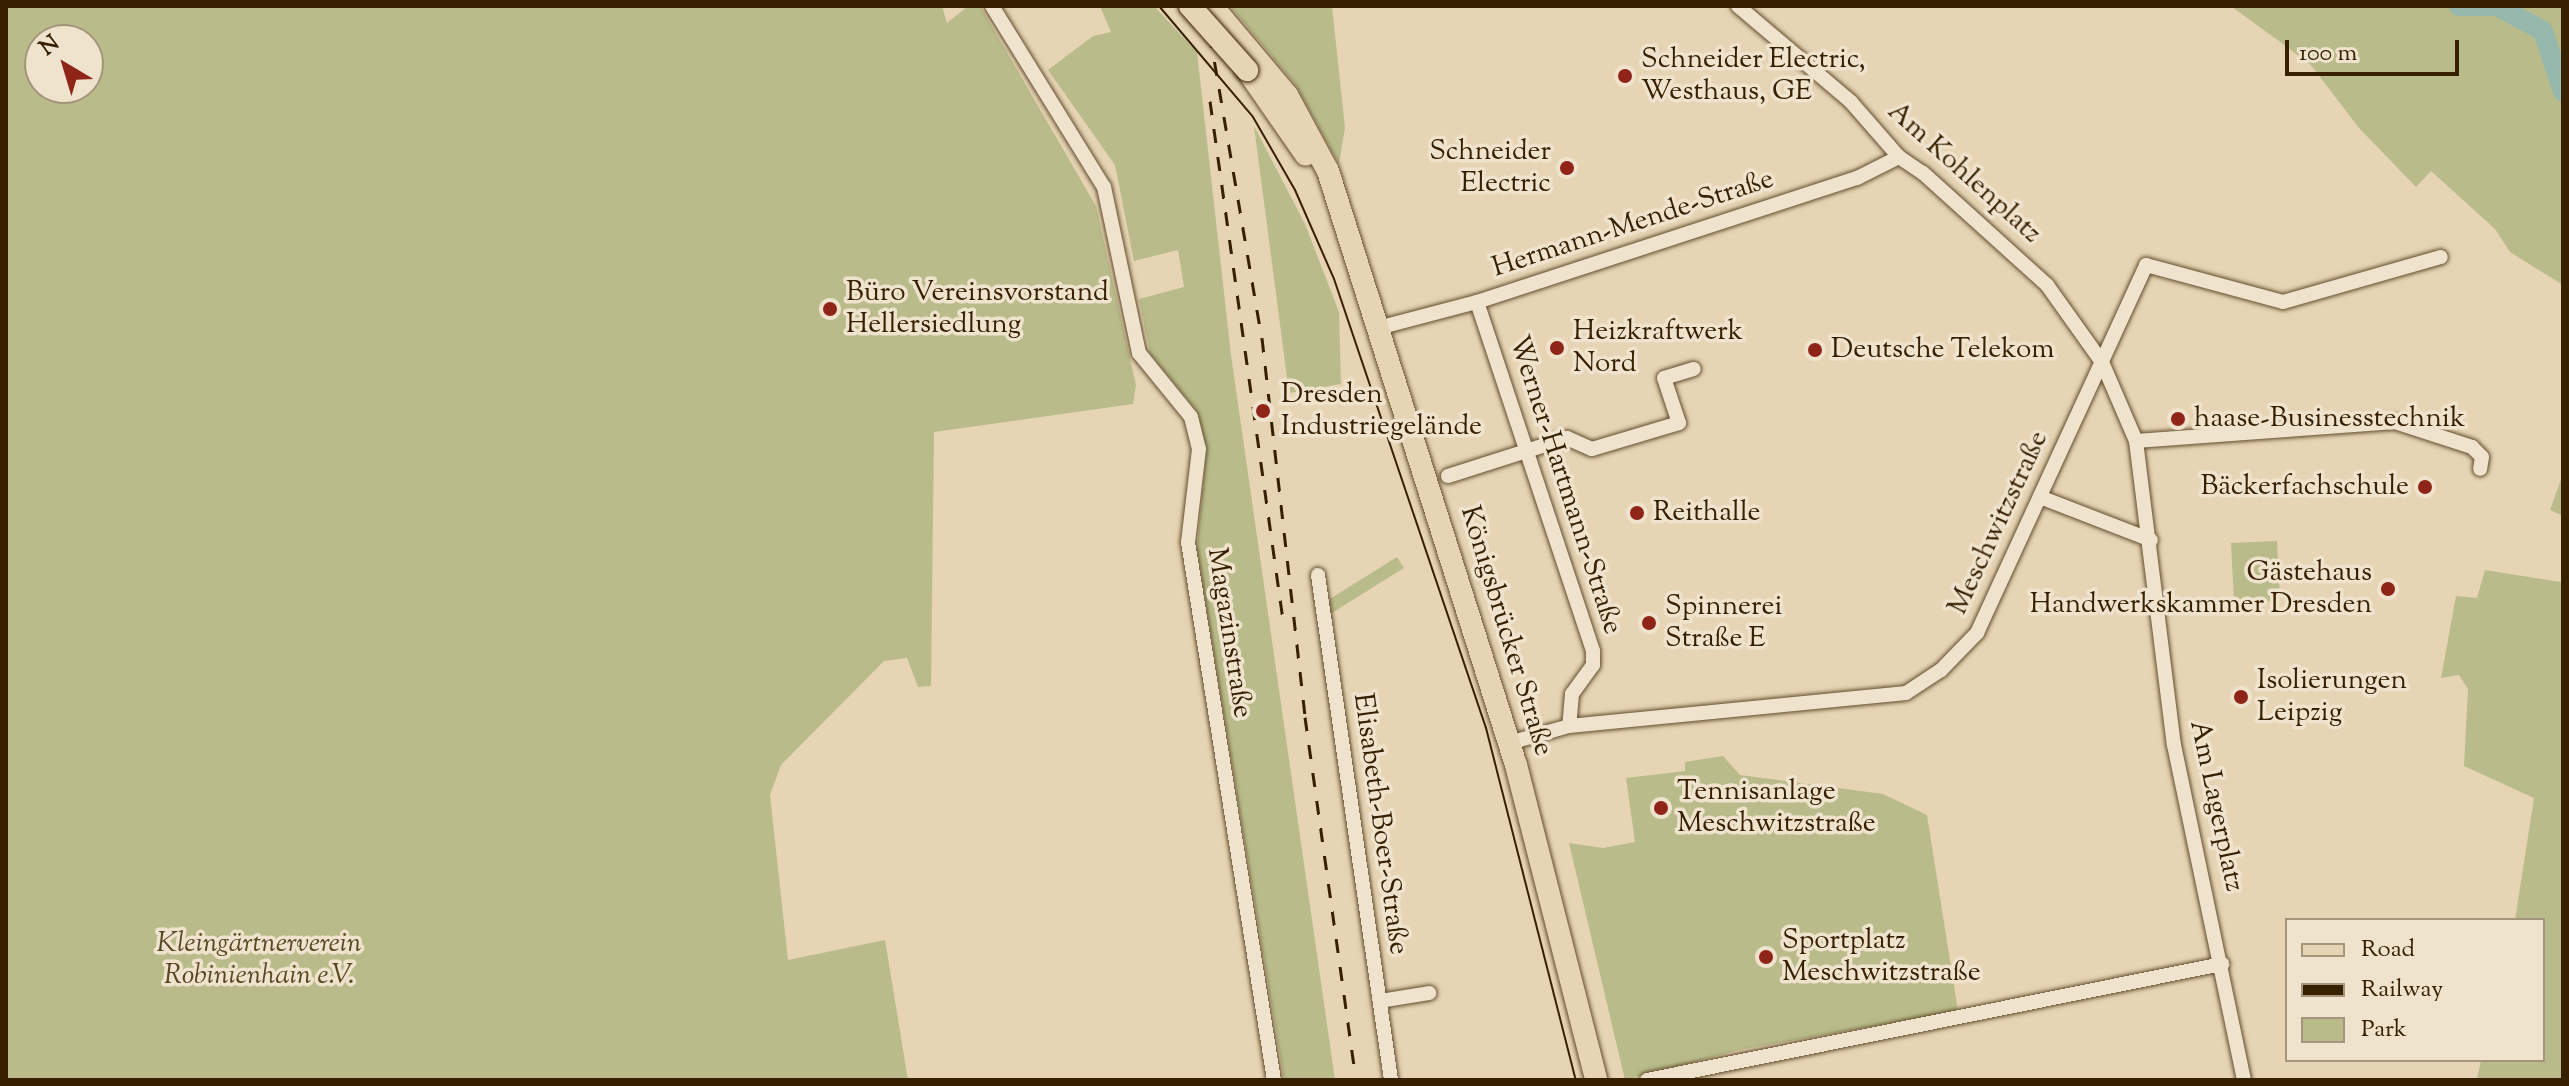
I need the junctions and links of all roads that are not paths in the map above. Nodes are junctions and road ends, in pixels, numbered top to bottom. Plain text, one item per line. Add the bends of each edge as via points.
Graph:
1 (992, 6) edge
2 (1190, 6) edge
3 (1212, 6) edge
4 (1738, 6) edge
5 (1899, 157) junction
6 (1337, 206) junction
7 (2441, 257) dead end
8 (1477, 302) junction
9 (1378, 328) junction
10 (2102, 362) junction
11 (1694, 369) dead end
12 (2136, 441) junction
13 (1529, 451) junction
14 (2480, 469) dead end
15 (1448, 476) dead end
16 (2040, 497) junction
17 (2151, 540) junction
18 (1318, 575) dead end
19 (1569, 726) junction
20 (1509, 743) junction
21 (2222, 964) junction
22 (1429, 993) dead end
23 (1380, 1001) junction
24 (1274, 1080) edge
25 (1391, 1080) edge
26 (1596, 1080) edge
27 (1647, 1080) edge
28 (2244, 1080) edge

1 - 24 street, Magazinstraße via 1104,187 1139,353 1191,417 1197,439 1188,542
2 - 6 main road, Königsbrücker Straße, bridge via 1247,70
3 - 6 main road, Königsbrücker Straße via 1303,121 1328,171
4 - 5 street, Am Kohlenplatz via 1851,102
5 - 8 street, Hermann-Mende-Straße via 1857,178
5 - 10 street, Am Kohlenplatz via 2047,285
6 - 9 main road, Königsbrücker Straße
7 - 10 street, Meschwitzstraße via 2283,302 2146,265
8 - 9 street, Hermann-Mende-Straße
8 - 13 street, Werner-Hartmann-Straße
9 - 20 main road, Königsbrücker Straße
10 - 12 street, Am Lagerplatz
10 - 16 street, Meschwitzstraße
11 - 13 street via 1664,378 1679,423 1592,449 1567,438
12 - 14 street via 2395,422 2472,447 2482,457
12 - 17 street, Am Lagerplatz
13 - 15 street
13 - 19 street, Werner-Hartmann-Straße via 1593,651 1593,665 1572,694
16 - 17 street
16 - 19 street, Meschwitzstraße via 1977,633 1941,670 1906,693
17 - 21 street, Am Lagerplatz via 2174,745
18 - 23 street, Elisabeth-Boer-Straße
19 - 20 street, Meschwitzstraße
20 - 26 main road, Königsbrücker Straße
21 - 27 street
21 - 28 street, Am Lagerplatz
22 - 23 street
23 - 25 street, Elisabeth-Boer-Straße

